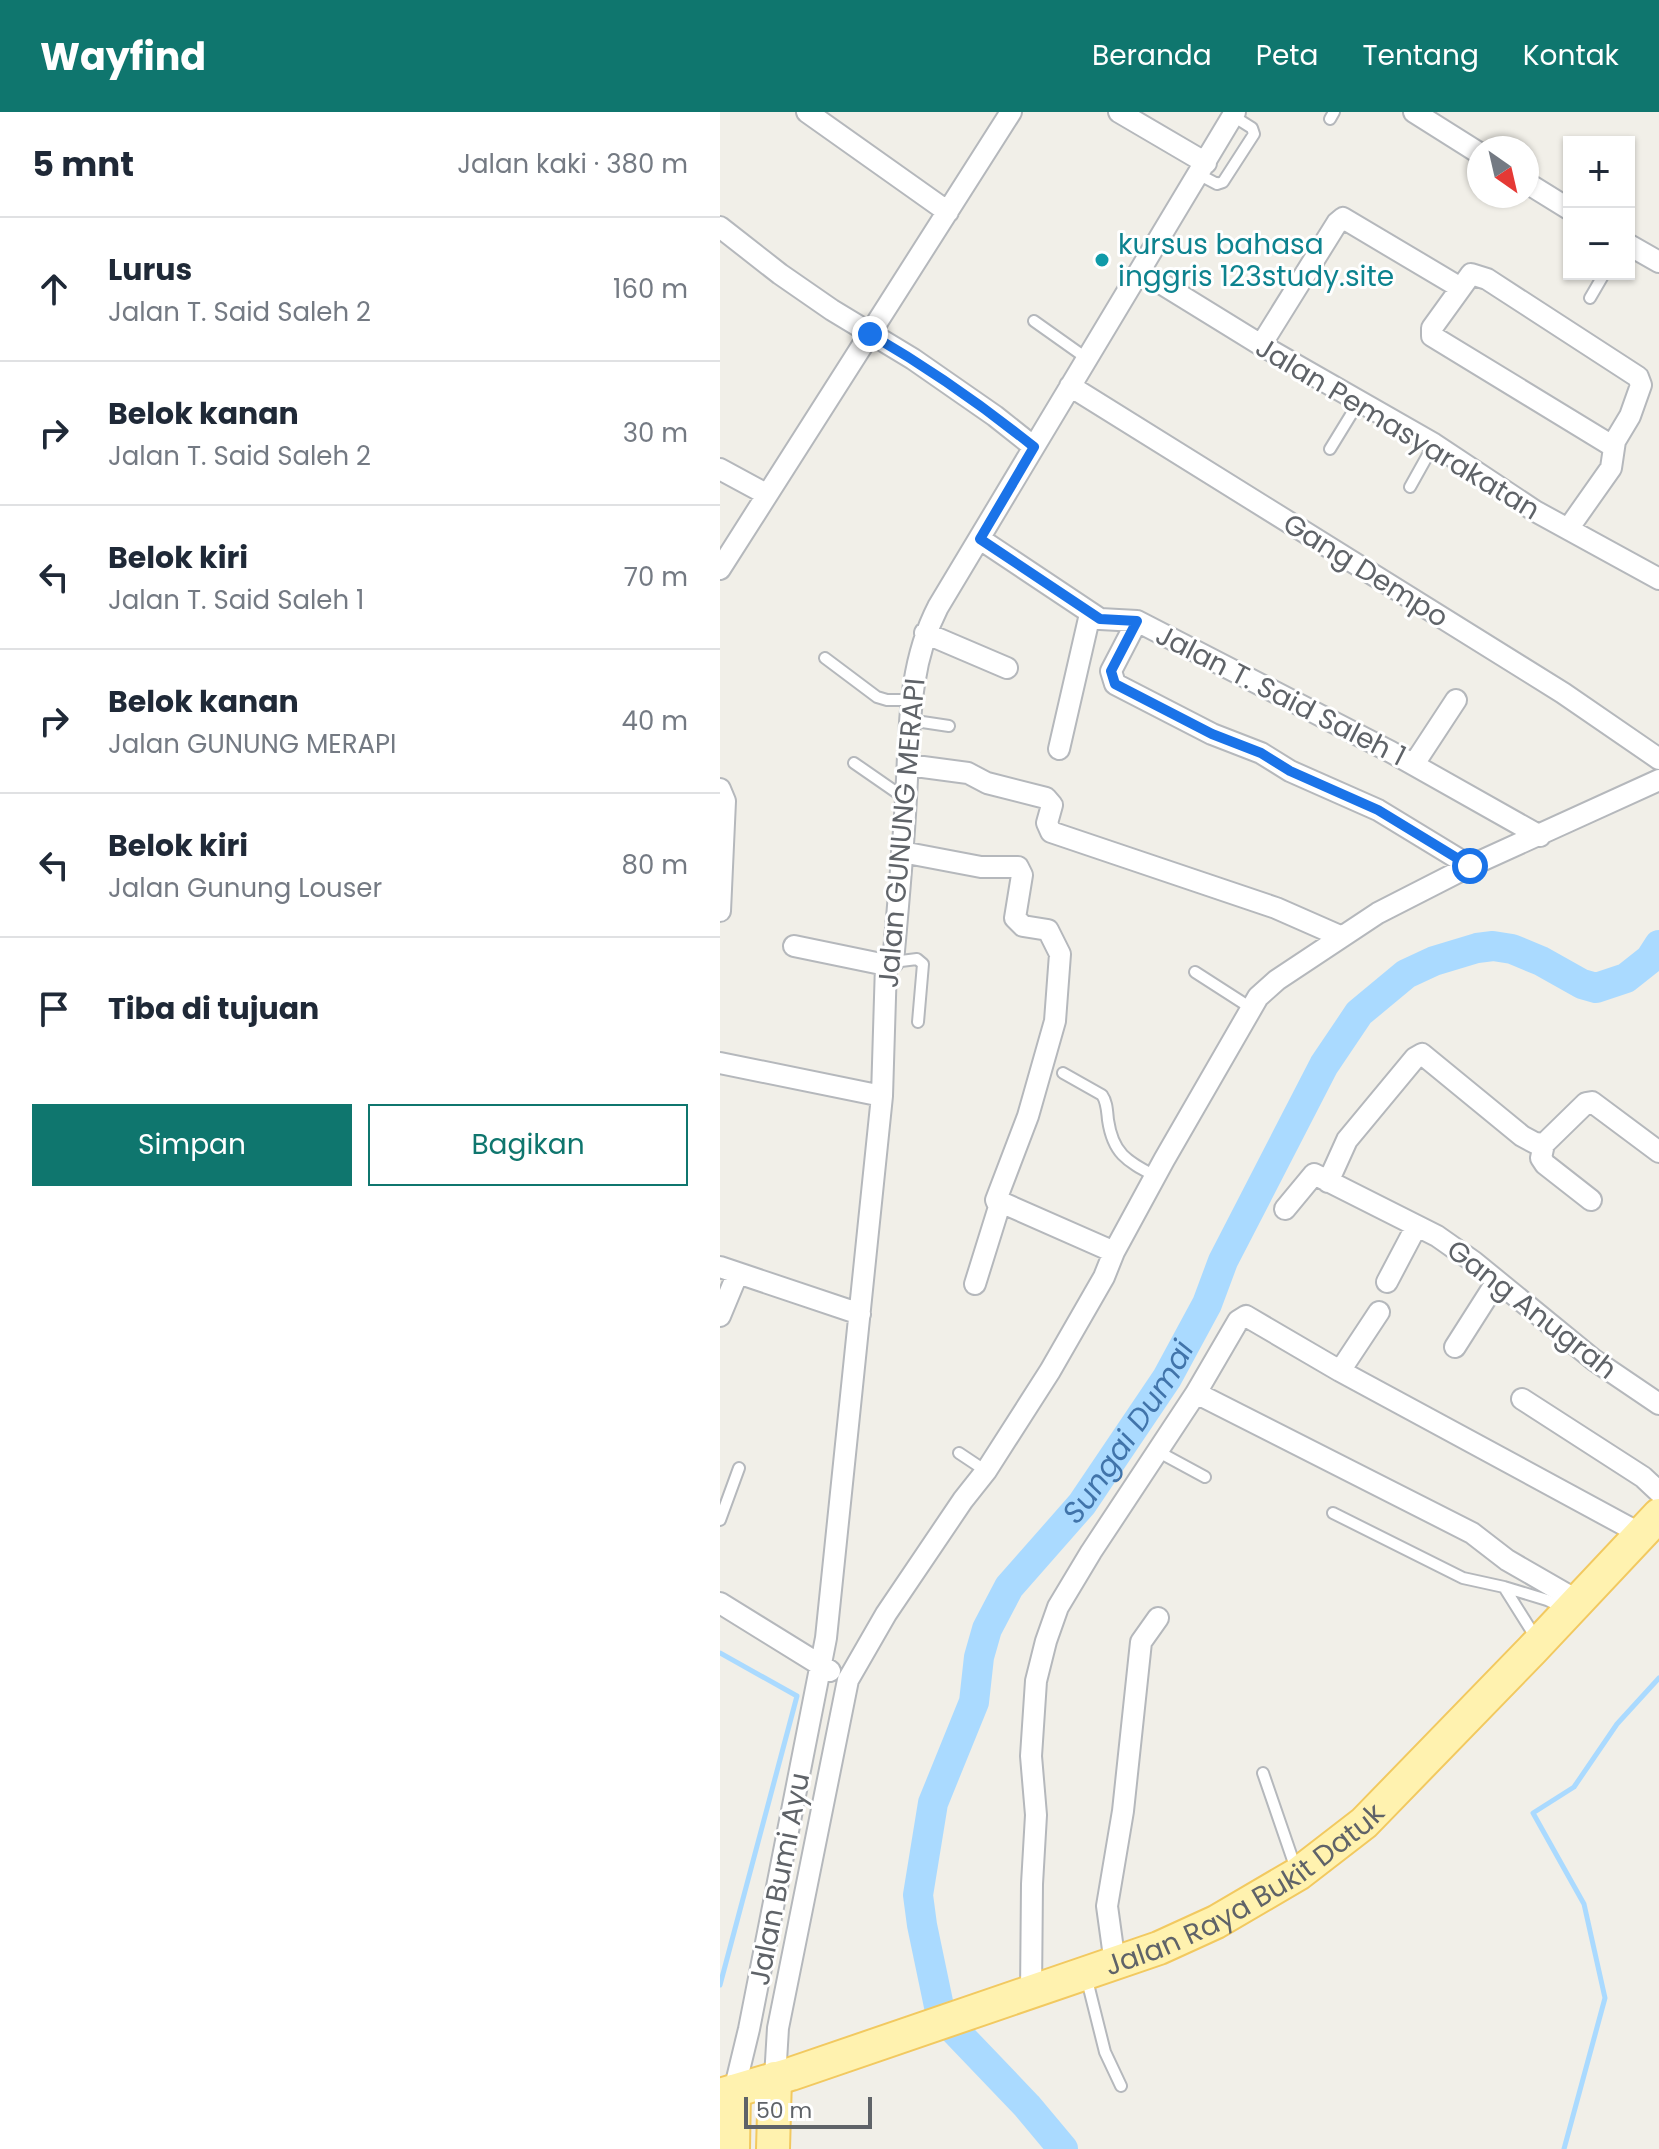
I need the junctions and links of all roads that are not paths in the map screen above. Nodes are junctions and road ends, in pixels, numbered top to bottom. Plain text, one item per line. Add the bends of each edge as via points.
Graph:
1 (807, 112) edge
2 (1011, 112) edge
3 (1119, 112) edge
4 (1414, 112) edge
5 (1234, 114) edge
6 (1467, 145) edge
7 (1202, 168) junction
8 (1539, 190) edge
9 (1567, 208) edge
10 (948, 212) junction
11 (720, 227) edge
12 (1635, 248) edge
13 (1659, 262) edge
14 (1141, 271) junction
15 (1600, 280) edge
16 (1459, 287) junction
17 (1590, 298) dead end
18 (1034, 321) dead end
19 (870, 334) junction
20 (1261, 345) junction
21 (1089, 360) junction
22 (1070, 386) junction
23 (1360, 400) junction
24 (1434, 444) junction
25 (1034, 447) junction
26 (1614, 447) junction
27 (1330, 449) dead end
28 (720, 469) edge
29 (1410, 487) dead end
30 (766, 494) junction
31 (1568, 529) junction
32 (980, 539) junction
33 (720, 569) edge
34 (1658, 576) edge
35 (1090, 614) junction
36 (1137, 621) junction
37 (925, 633) junction
38 (825, 658) dead end
39 (1007, 668) dead end
40 (1456, 700) dead end
41 (912, 710) junction
42 (949, 726) dead end
43 (1059, 749) dead end
44 (1659, 759) edge
45 (854, 763) dead end
46 (1414, 764) junction
47 (908, 765) junction
48 (1659, 780) edge
49 (720, 789) edge
50 (906, 799) junction
51 (1540, 836) junction
52 (902, 852) junction
53 (1470, 866) junction
54 (720, 911) edge
55 (1342, 937) junction
56 (794, 946) dead end
57 (890, 964) junction
58 (1195, 972) dead end
59 (1251, 1008) junction
60 (918, 1022) dead end
61 (720, 1063) edge
62 (1063, 1073) dead end
63 (882, 1096) junction
64 (1544, 1144) junction
65 (1659, 1152) edge
66 (1155, 1176) junction
67 (1328, 1182) junction
68 (996, 1200) junction
69 (1591, 1200) dead end
70 (1285, 1209) dead end
71 (1416, 1227) junction
72 (1114, 1252) junction
73 (729, 1271) edge
74 (1497, 1281) junction
75 (1387, 1282) dead end
76 (975, 1284) dead end
77 (1379, 1312) dead end
78 (860, 1314) junction
79 (720, 1316) edge
80 (1455, 1347) dead end
81 (1340, 1371) junction
82 (1196, 1393) junction
83 (1522, 1399) dead end
84 (1659, 1404) edge
85 (1156, 1450) junction
86 (959, 1453) dead end
87 (739, 1468) dead end
88 (986, 1471) junction
89 (1205, 1477) dead end
90 (1659, 1492) edge
91 (1333, 1513) dead end
92 (720, 1520) edge
93 (1650, 1525) edge
94 (1504, 1587) junction
95 (720, 1603) edge
96 (1574, 1606) junction
97 (1158, 1618) dead end
98 (826, 1638) junction
99 (1539, 1643) junction
100 (821, 1666) junction
101 (848, 1680) junction
102 (1263, 1773) dead end
103 (1298, 1874) junction
104 (1100, 1969) junction
105 (1031, 1993) junction
106 (775, 2078) junction
107 (1121, 2086) dead end
108 (727, 2093) edge
109 (733, 2149) edge
110 (773, 2149) edge

1 - 10 street
2 - 10 street
3 - 7 street
4 - 6 street
5 - 7 street, Jalan GUNUNG MERAPI
7 - 14 street, Jalan GUNUNG MERAPI
8 - 9 street
10 - 19 street
11 - 19 street
12 - 13 street
14 - 20 street, Jalan Pemasyarakatan
14 - 21 street, Jalan GUNUNG MERAPI
15 - 17 lane
16 - 20 street via 1343,218
16 - 26 street via 1432,336
16 - 26 street via 1471,274 1487,279 1638,377 1638,396
18 - 21 lane
19 - 25 street
19 - 30 street
20 - 23 street, Jalan Pemasyarakatan
21 - 22 street, Jalan GUNUNG MERAPI
22 - 25 street, Jalan GUNUNG MERAPI
22 - 44 street, Gang Dempo via 1563,693
23 - 24 street, Jalan Pemasyarakatan
23 - 27 lane
24 - 29 lane
24 - 31 street, Jalan Pemasyarakatan
25 - 32 street, Jalan GUNUNG MERAPI
26 - 31 street via 1611,468
28 - 30 street
30 - 33 street
31 - 34 street, Jalan Pemasyarakatan
32 - 35 street, Jalan T. Said Saleh 1
32 - 37 street, Jalan GUNUNG MERAPI
35 - 36 street, Jalan T. Said Saleh 1
35 - 43 street
36 - 46 street, Jalan T. Said Saleh 1
36 - 53 street via 1111,671 1115,684 1378,810
37 - 39 street
37 - 41 street, Jalan GUNUNG MERAPI
38 - 41 lane via 877,697
40 - 46 street
41 - 42 lane
41 - 47 street, Jalan GUNUNG MERAPI
45 - 50 lane
46 - 51 street, Jalan T. Said Saleh 1
47 - 50 street, Jalan GUNUNG MERAPI
47 - 55 street via 968,773 1046,798 1052,805 1047,823 1051,832 1276,908
48 - 51 street, Jalan Bumi Ayu
49 - 54 street via 725,801
50 - 52 street, Jalan GUNUNG MERAPI
51 - 53 street, Jalan Bumi Ayu
52 - 57 street, Jalan GUNUNG MERAPI
52 - 68 street via 981,867 1018,867 1022,875 1015,918 1023,926 1048,930 1060,954 1053,1034
53 - 55 street, Jalan Bumi Ayu
55 - 59 street, Jalan Bumi Ayu via 1277,980
56 - 57 street
57 - 60 lane via 917,959 923,964
57 - 63 street, Jalan GUNUNG MERAPI
58 - 59 lane
59 - 66 street, Jalan Bumi Ayu
61 - 63 street
62 - 66 lane via 1106,1099 1116,1148 1124,1159
63 - 78 street, Jalan GUNUNG MERAPI
64 - 65 street via 1589,1102
64 - 67 street via 1522,1136 1422,1054 1347,1140
64 - 69 street via 1545,1164
66 - 72 street, Jalan Bumi Ayu
67 - 70 street via 1312,1175
67 - 71 street, Gang Anugrah
68 - 72 street
68 - 76 street via 999,1207
71 - 74 street, Gang Anugrah via 1437,1236
71 - 75 street
72 - 88 street, Jalan Bumi Ayu via 1050,1371
73 - 78 street
73 - 79 street
74 - 80 street
74 - 84 street, Gang Anugrah via 1594,1360
77 - 81 street
78 - 98 street, Jalan GUNUNG MERAPI
81 - 82 street via 1246,1316
81 - 93 street
82 - 85 street
82 - 96 street via 1472,1533
83 - 90 street
85 - 89 lane
85 - 105 street via 1058,1607 1036,1681
86 - 88 lane
87 - 92 lane
88 - 101 street, Jalan Bumi Ayu via 886,1614
91 - 94 lane via 1463,1578
93 - 96 main road, Jalan Raya Bukit Datuk
94 - 96 lane
94 - 99 lane
95 - 100 street
96 - 99 main road, Jalan Raya Bukit Datuk
97 - 104 street via 1141,1642
98 - 100 street, Jalan Bumi Ayu
98 - 101 street
99 - 103 main road, Jalan Raya Bukit Datuk via 1364,1823
100 - 101 street
100 - 108 street, Jalan Bumi Ayu via 749,2029
101 - 106 street, Jalan Bumi Ayu via 778,2028
102 - 103 lane
103 - 104 main road, Jalan Raya Bukit Datuk via 1216,1922
104 - 105 main road, Jalan Raya Bukit Datuk
104 - 107 lane via 1105,2052
105 - 106 main road, Jalan Raya Bukit Datuk
106 - 108 main road, Jalan Raya Bukit Datuk
106 - 110 main road
108 - 109 main road

